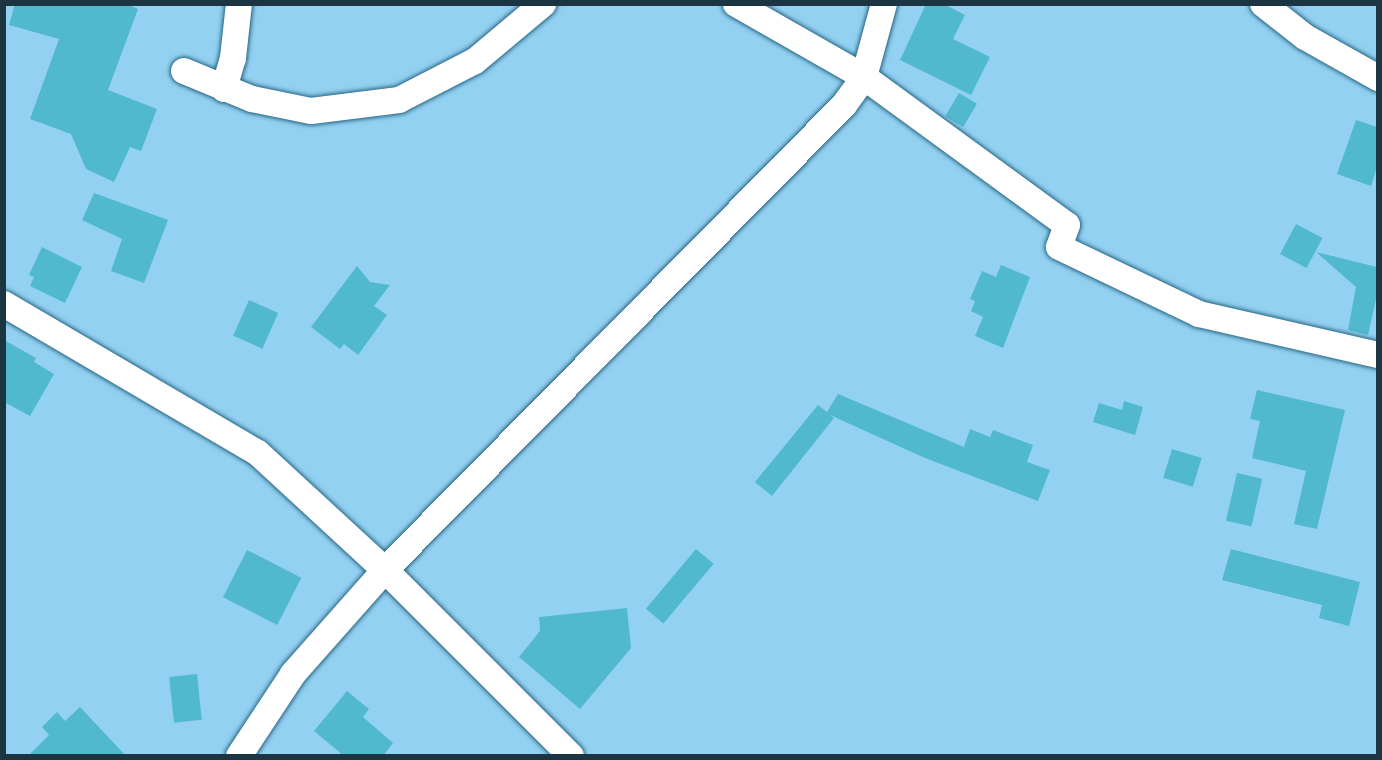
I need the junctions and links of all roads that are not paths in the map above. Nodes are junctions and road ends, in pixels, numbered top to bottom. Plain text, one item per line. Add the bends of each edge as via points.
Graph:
1 (239, 4) edge
2 (543, 4) edge
3 (736, 4) edge
4 (884, 4) edge
5 (1263, 4) edge
6 (184, 70) dead end
7 (864, 77) junction
8 (1377, 78) edge
9 (224, 89) junction
10 (4, 304) edge
11 (1377, 355) edge
12 (385, 570) junction
13 (239, 756) edge
14 (571, 756) edge

1 - 9 street via 233,58
2 - 9 street via 475,61 399,100 311,111
3 - 7 street
4 - 7 street
5 - 8 street via 1305,37
6 - 9 street
7 - 11 street via 1067,225 1059,247 1199,314
7 - 12 street via 844,105
10 - 12 street via 258,453
12 - 13 street via 293,674
12 - 14 street

